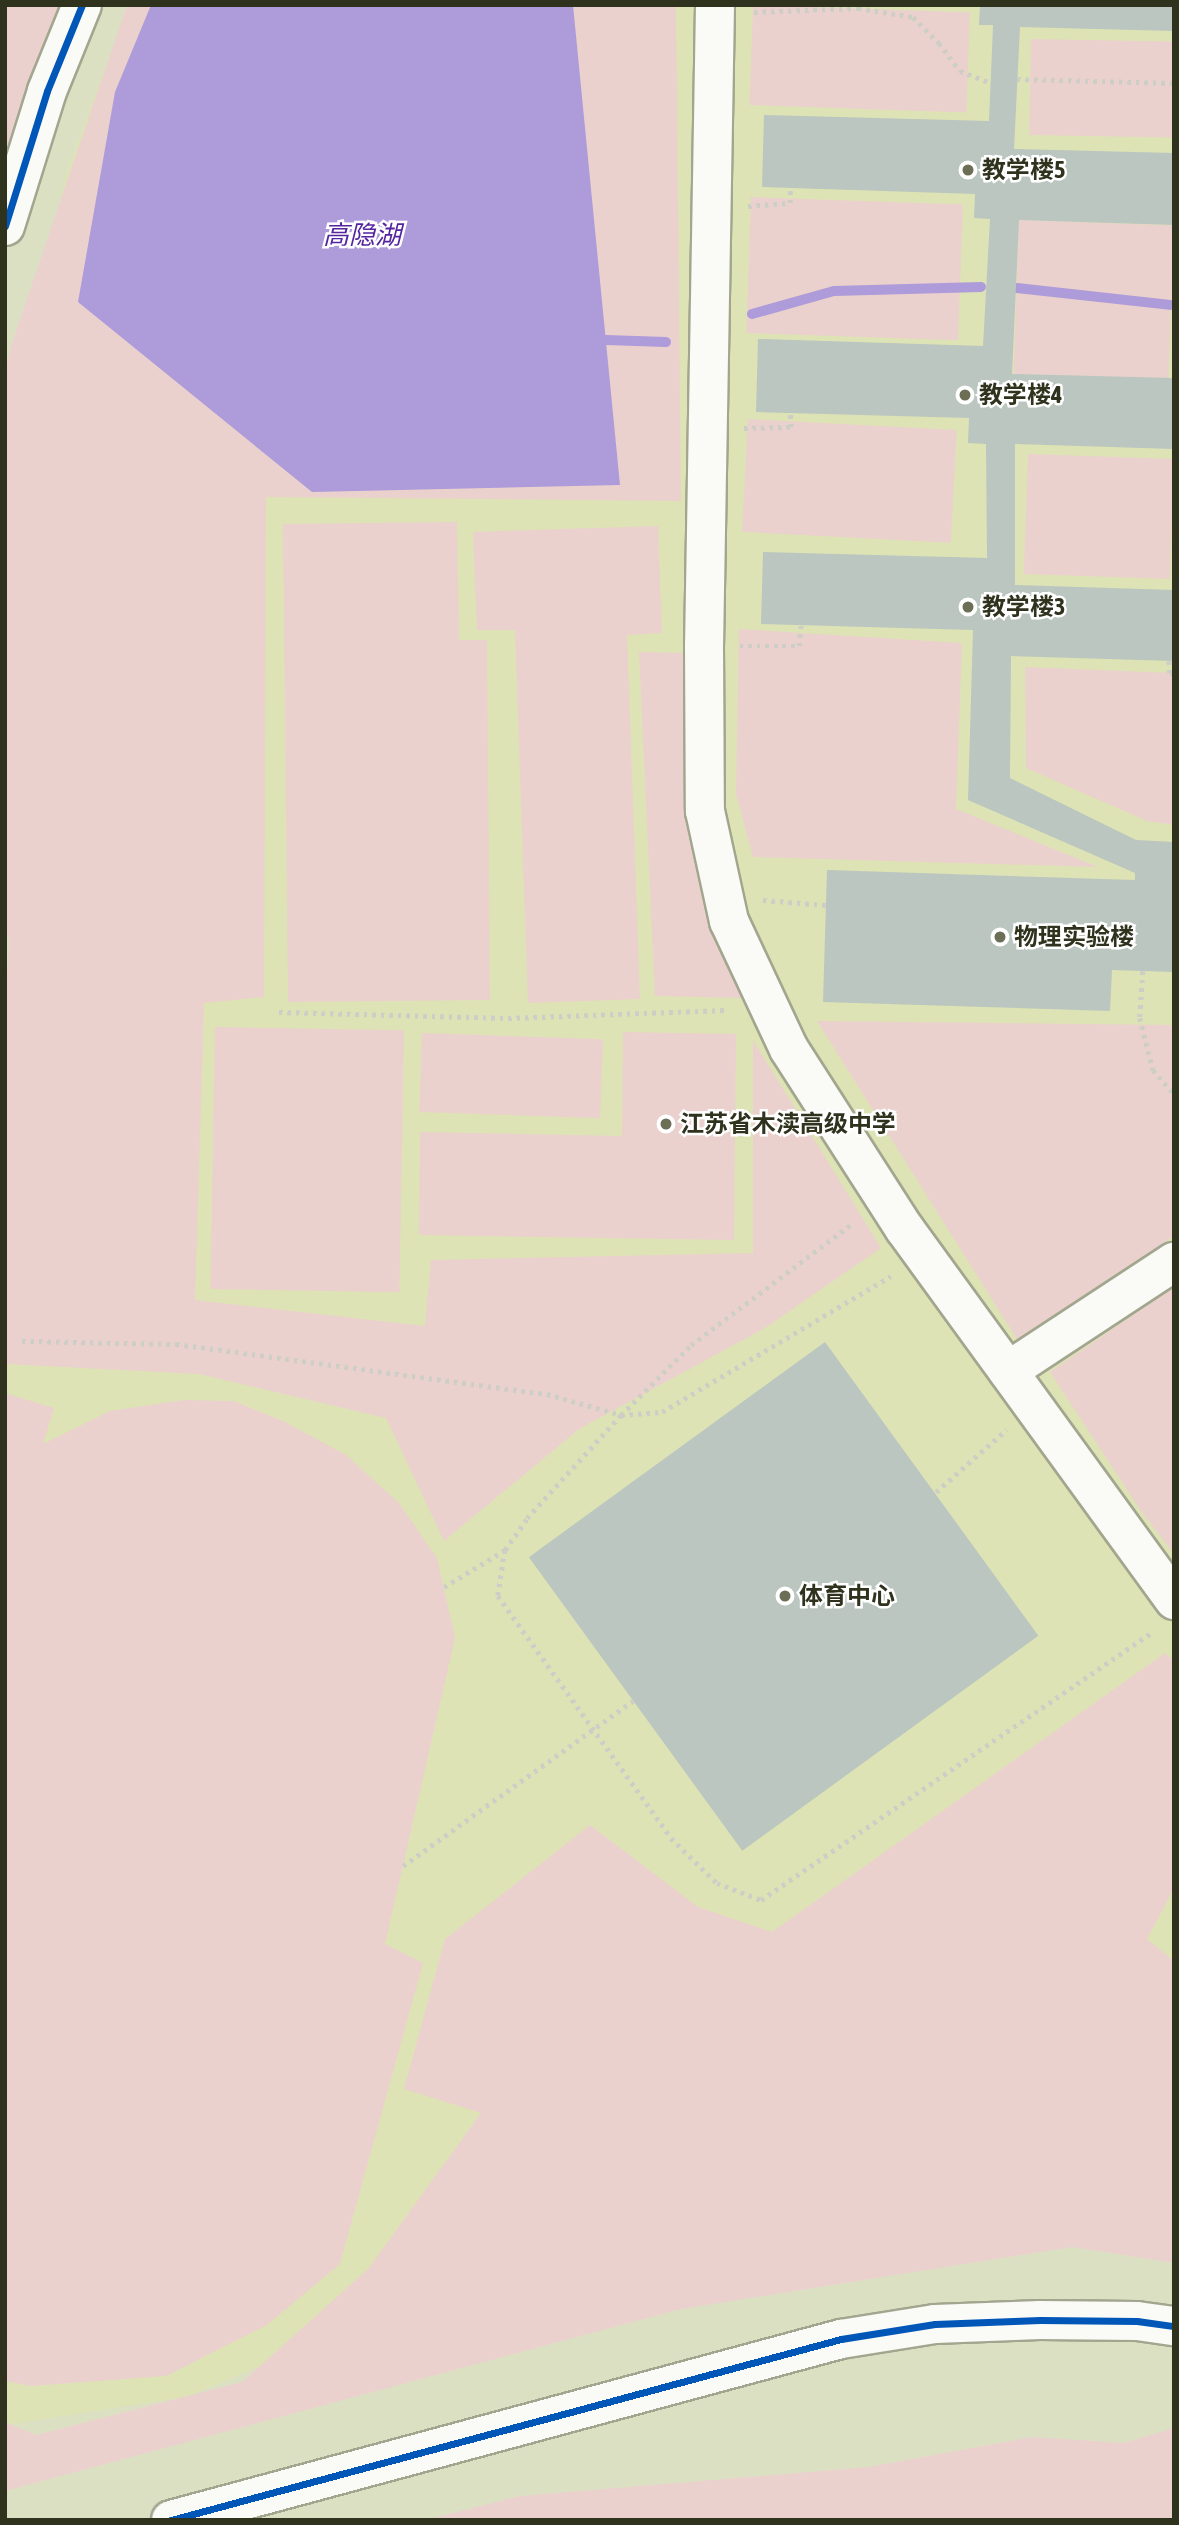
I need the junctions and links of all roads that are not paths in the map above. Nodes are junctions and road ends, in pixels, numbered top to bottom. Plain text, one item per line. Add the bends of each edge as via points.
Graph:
1 (82, 5) edge
2 (715, 9) edge
3 (5, 226) edge
4 (1174, 1262) edge
5 (1008, 1371) junction
6 (1168, 1613) edge
7 (1174, 2326) edge
8 (170, 2520) edge

1 - 3 street via 47,91
2 - 5 street via 705,811 729,921 789,1049 885,1199
4 - 5 street
5 - 6 street
7 - 8 street via 1137,2321 948,2323 841,2339

